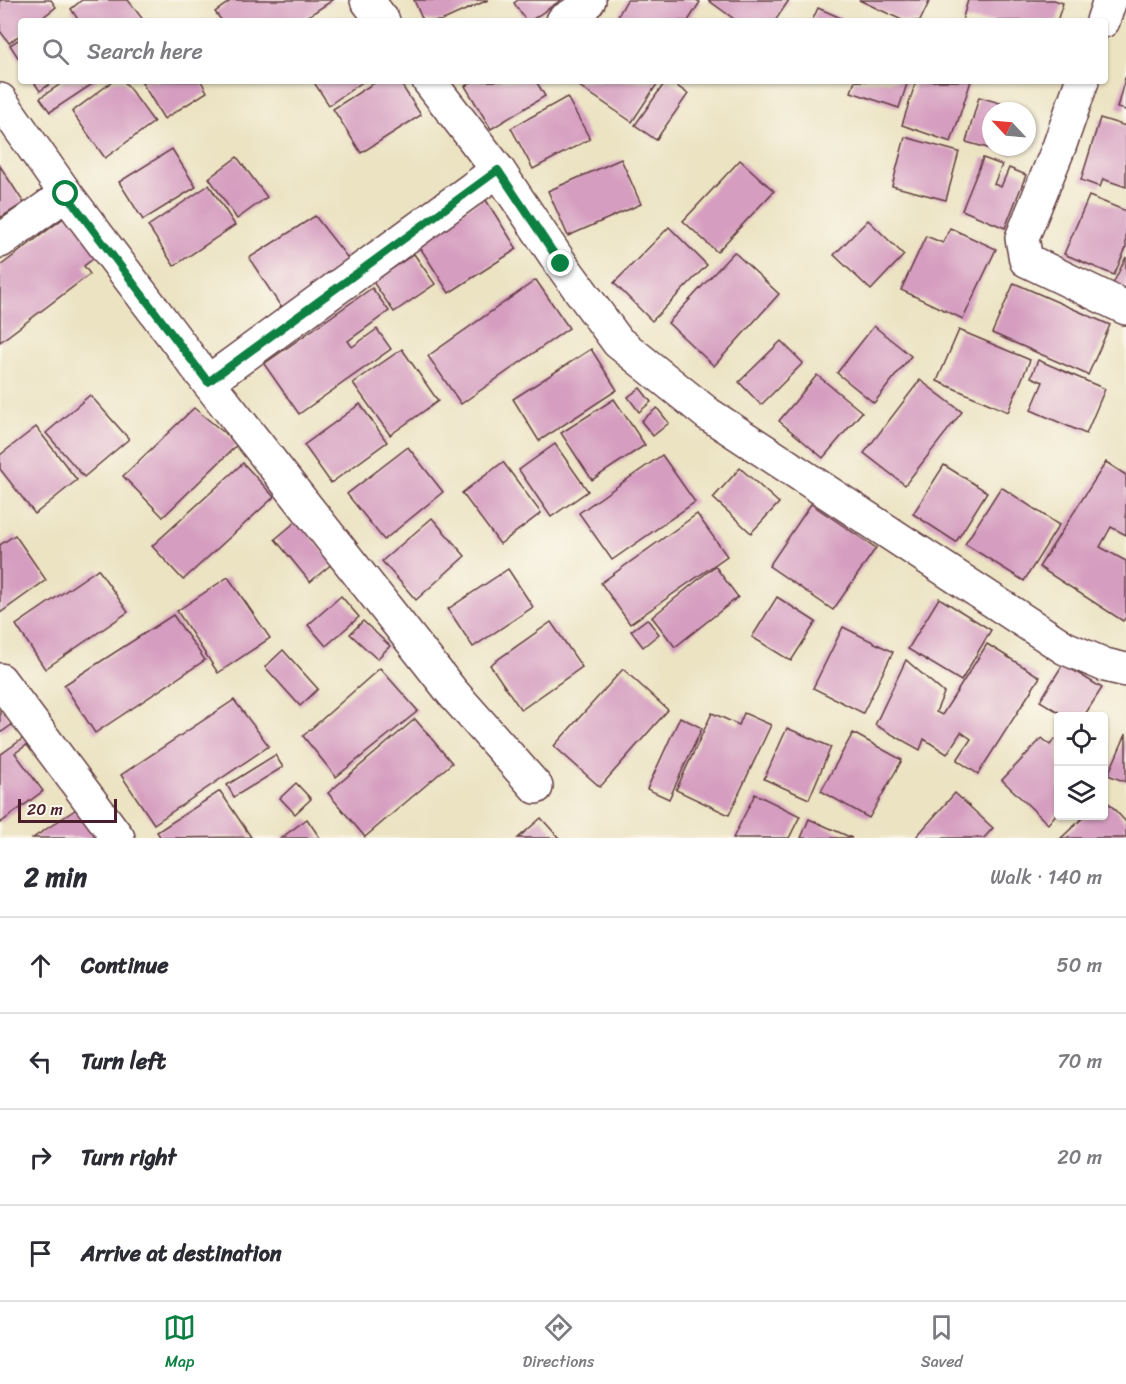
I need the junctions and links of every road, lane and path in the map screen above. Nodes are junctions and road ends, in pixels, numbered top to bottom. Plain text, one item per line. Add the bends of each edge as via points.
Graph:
1 (367, 0) edge
2 (589, 0) edge
3 (1110, 0) edge
4 (381, 18) edge
5 (568, 18) edge
6 (1104, 18) edge
7 (431, 84) edge
8 (1081, 84) edge
9 (0, 100) edge
10 (498, 170) junction
11 (66, 194) junction
12 (0, 242) edge
13 (1126, 308) edge
14 (208, 382) junction
15 (1126, 670) edge
16 (0, 680) edge
17 (536, 787) dead end
18 (118, 838) edge

1 - 4 street
2 - 5 street
3 - 6 street
7 - 10 street
8 - 13 street via 1022,238 1026,260
9 - 11 street
10 - 14 street
10 - 15 street via 618,342 708,414 1065,648
11 - 12 street
11 - 14 street
14 - 17 street via 452,692
16 - 18 street

